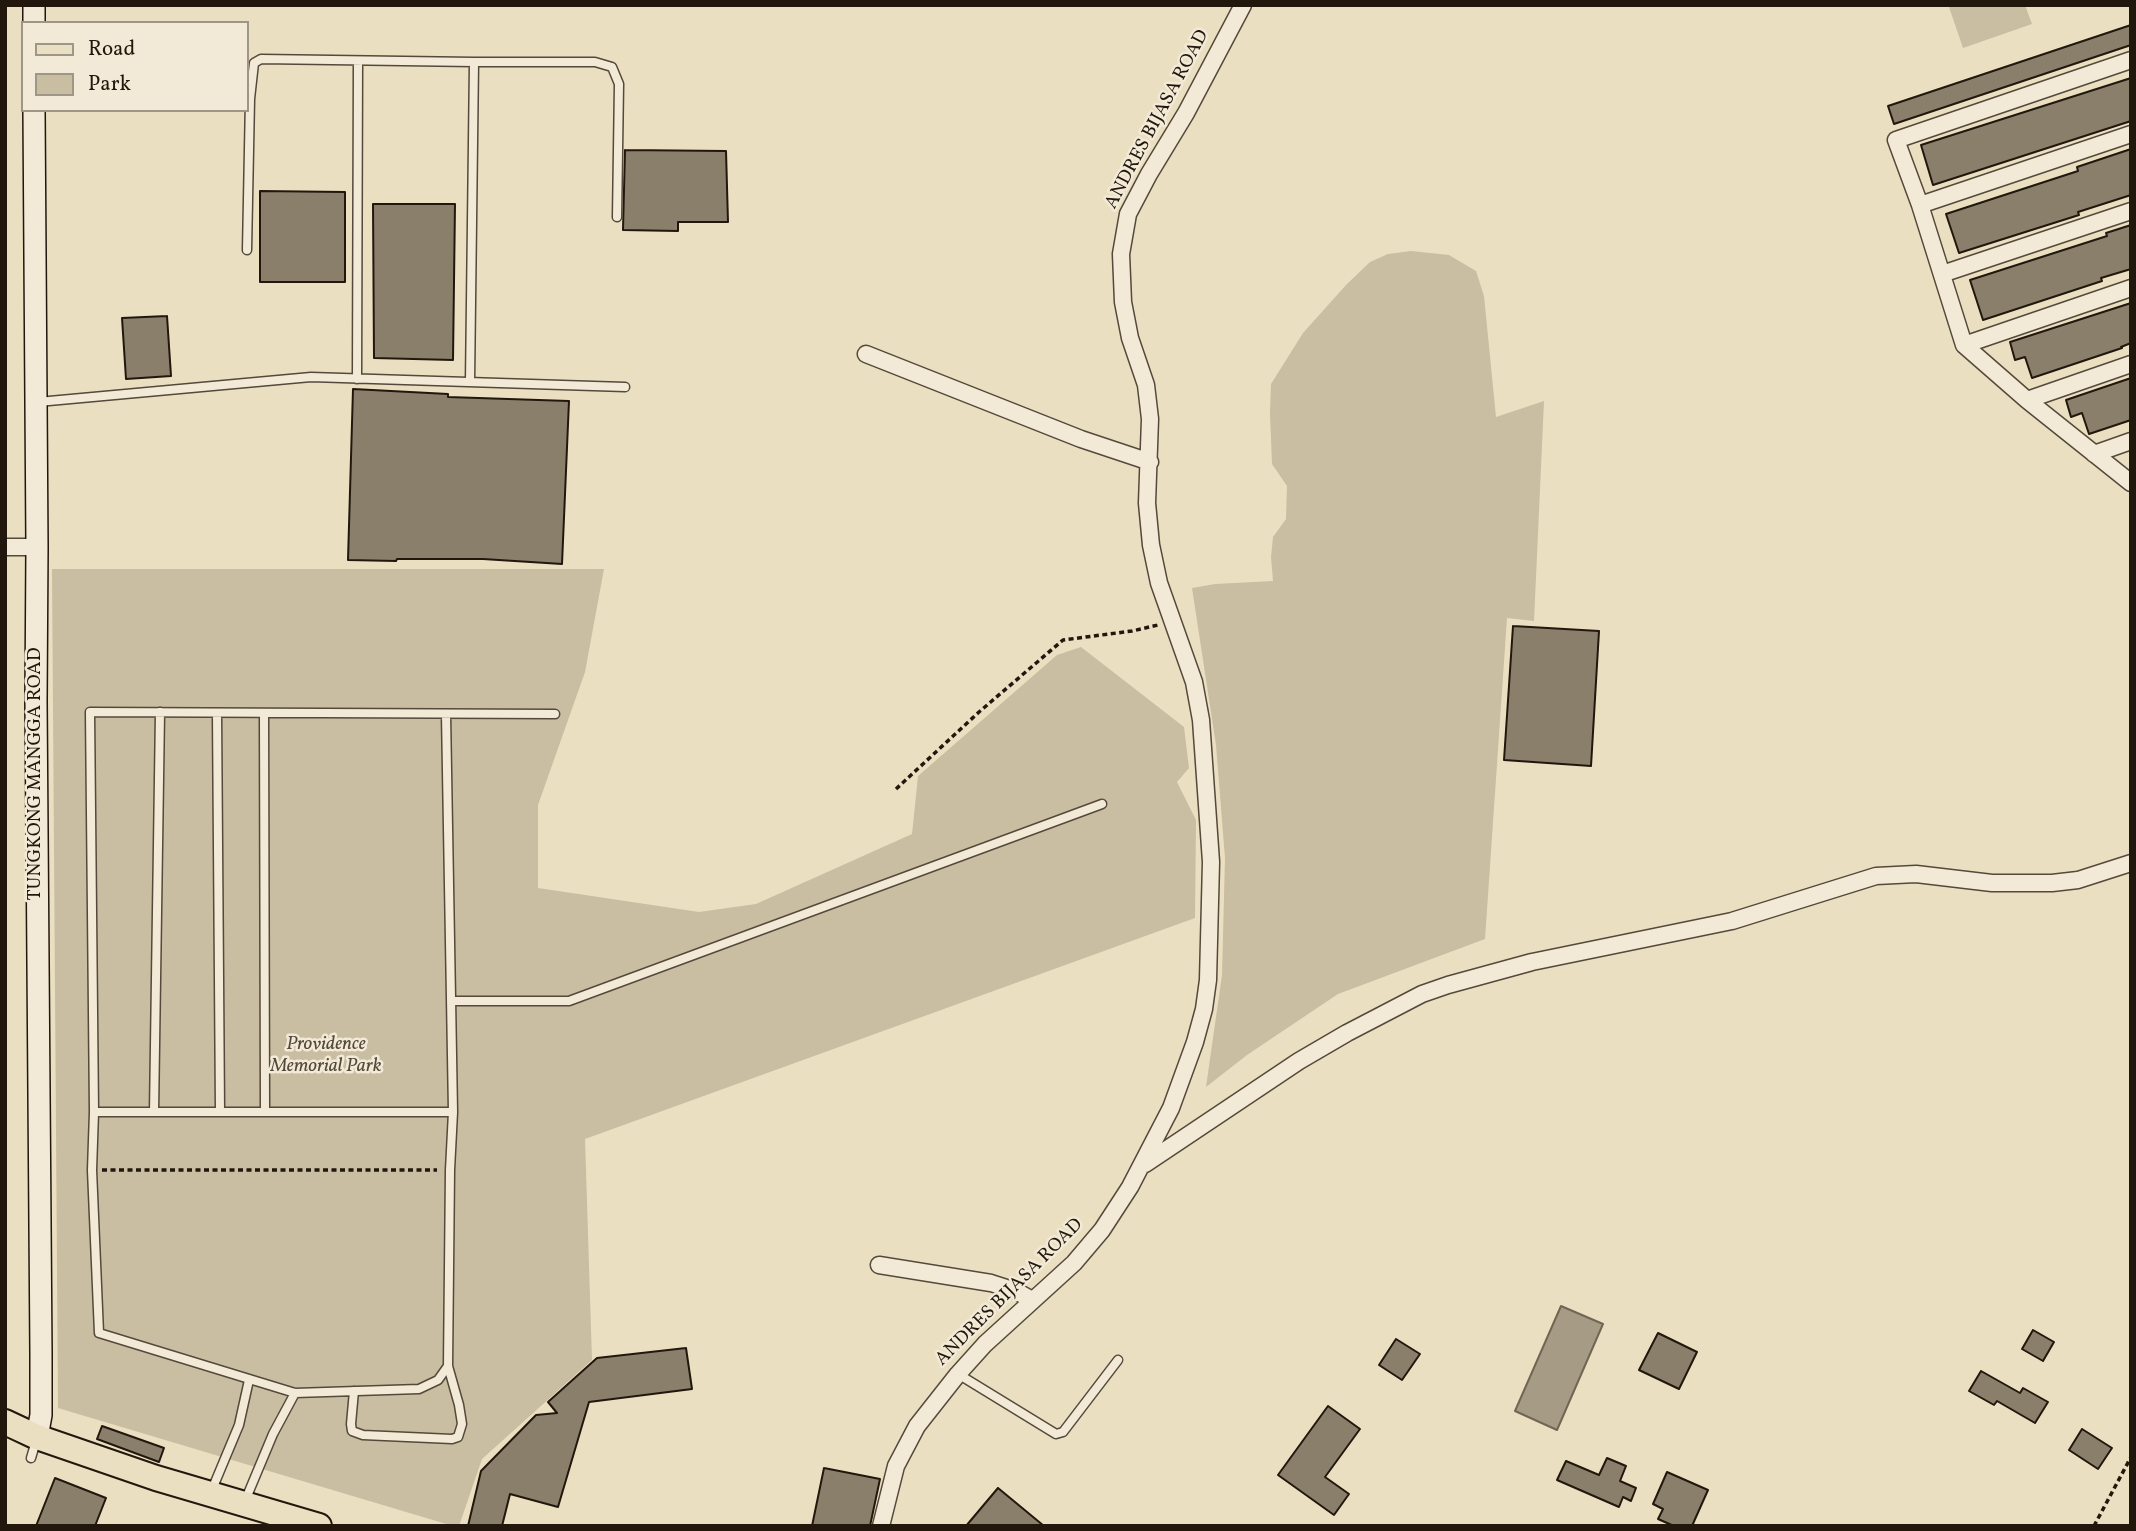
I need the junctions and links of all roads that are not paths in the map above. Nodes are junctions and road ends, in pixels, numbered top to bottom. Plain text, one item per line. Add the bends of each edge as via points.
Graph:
1 (1243, 5) edge
2 (2131, 60) edge
3 (358, 61) junction
4 (474, 62) junction
5 (34, 112) edge
6 (2131, 134) edge
7 (1920, 205) junction
8 (2131, 211) edge
9 (617, 217) dead end
10 (247, 250) dead end
11 (1942, 274) junction
12 (2131, 288) edge
13 (1964, 345) junction
14 (866, 354) dead end
15 (2131, 364) edge
16 (358, 379) junction
17 (470, 382) junction
18 (625, 387) dead end
19 (2027, 400) junction
20 (35, 402) junction
21 (2131, 440) edge
22 (2094, 453) junction
23 (1150, 461) junction
24 (2131, 483) edge
25 (5, 547) edge
26 (37, 547) junction
27 (160, 712) junction
28 (217, 713) junction
29 (264, 713) junction
30 (446, 714) junction
31 (555, 714) dead end
32 (1102, 804) dead end
33 (2131, 863) edge
34 (451, 1001) junction
35 (94, 1112) junction
36 (154, 1112) junction
37 (219, 1112) junction
38 (265, 1112) junction
39 (453, 1112) junction
40 (1143, 1166) junction
41 (879, 1265) dead end
42 (1032, 1300) junction
43 (1118, 1360) dead end
44 (449, 1367) junction
45 (958, 1374) junction
46 (249, 1380) junction
47 (354, 1391) junction
48 (295, 1393) junction
49 (5, 1422) edge
50 (34, 1448) junction
51 (210, 1494) junction
52 (243, 1504) junction
53 (319, 1526) edge
54 (881, 1526) edge

1 - 23 street, ANDRES BIJASA ROAD via 1128,214 1121,254 1123,302 1146,385
2 - 7 street via 1896,140
3 - 4 lane
3 - 10 lane via 261,59 254,63
3 - 16 lane
4 - 9 lane via 595,62 612,67 619,84
4 - 17 lane
5 - 20 street, TUNGKONG MANGGA ROAD
6 - 7 street
7 - 11 street
8 - 11 street
11 - 13 street
12 - 13 street
13 - 19 street
14 - 23 street via 1081,439
15 - 19 street
16 - 17 lane
16 - 20 lane via 311,377
17 - 18 lane
19 - 22 street
20 - 26 street, TUNGKONG MANGGA ROAD
21 - 22 street
22 - 24 street
23 - 40 street, ANDRES BIJASA ROAD via 1151,545 1194,682 1211,862 1208,980 1195,1042
25 - 26 street
26 - 50 street, TUNGKONG MANGGA ROAD via 41,1415
27 - 28 lane
27 - 35 lane via 90,712
27 - 36 lane
28 - 29 lane
28 - 37 lane
29 - 30 lane
29 - 38 lane
30 - 31 lane
30 - 34 lane
32 - 34 lane via 569,1001
33 - 40 street via 2052,883 1992,883 1916,874 1876,876 1743,918 1532,962 1448,985 1411,999 1299,1061
34 - 39 lane
35 - 36 lane
35 - 46 lane via 99,1333
36 - 37 lane
37 - 38 lane
38 - 39 lane
39 - 44 lane
40 - 42 street, ANDRES BIJASA ROAD via 1102,1230 1074,1263
41 - 42 street via 992,1283
42 - 45 street, ANDRES BIJASA ROAD
43 - 45 lane via 1063,1432 1056,1434
44 - 47 lane via 438,1380 419,1389
44 - 47 lane via 462,1424 452,1440 352,1431
45 - 54 street, ANDRES BIJASA ROAD via 904,1448
46 - 48 lane
46 - 51 lane via 239,1425
47 - 48 lane
48 - 52 lane
49 - 50 main road
50 - 51 main road
51 - 52 main road
52 - 53 main road

